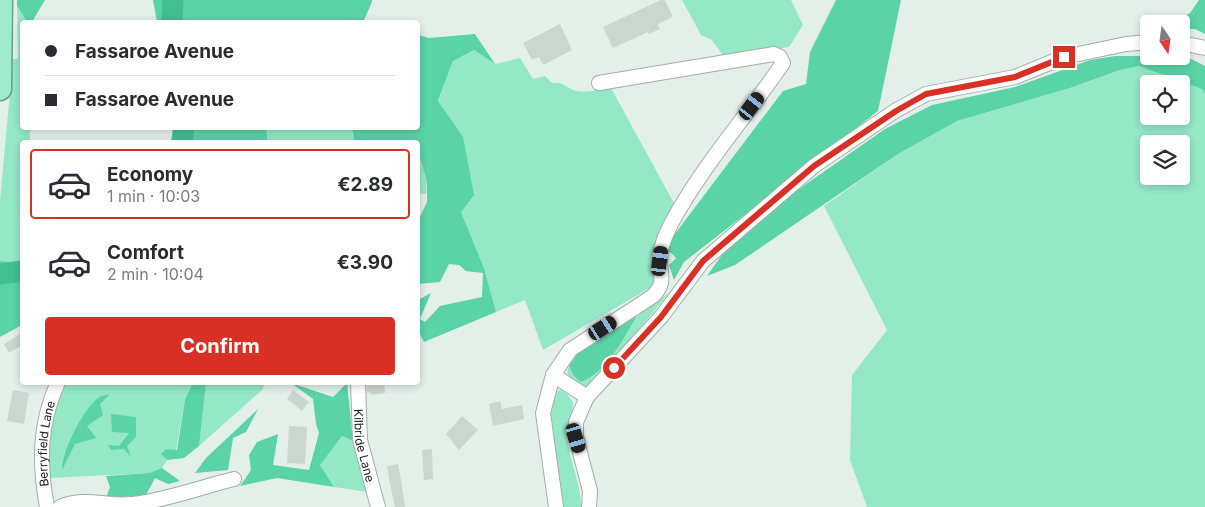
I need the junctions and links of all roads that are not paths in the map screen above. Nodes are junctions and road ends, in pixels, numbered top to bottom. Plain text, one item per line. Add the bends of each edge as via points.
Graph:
1 (1, 0) edge
2 (1140, 43) edge
3 (1190, 45) edge
4 (1205, 48) edge
5 (599, 84) dead end
6 (0, 89) edge
7 (553, 375) junction
8 (57, 385) edge
9 (358, 385) edge
10 (587, 397) junction
11 (234, 479) dead end
12 (47, 507) edge
13 (60, 507) edge
14 (378, 507) edge
15 (556, 507) edge
16 (589, 507) edge

1 - 6 highway
2 - 10 street via 1064,57 1015,77 926,94 896,111 814,166 703,261 661,317
3 - 4 street
5 - 7 street via 774,54 783,63 701,176 672,222 662,244 660,289 570,350
7 - 10 street
7 - 15 street via 543,412
8 - 12 street, Berryfield Lane via 43,425 40,454
9 - 14 street, Kilbride Lane via 360,440
10 - 16 street via 576,422 576,438 590,491
11 - 13 street via 132,504 91,500

